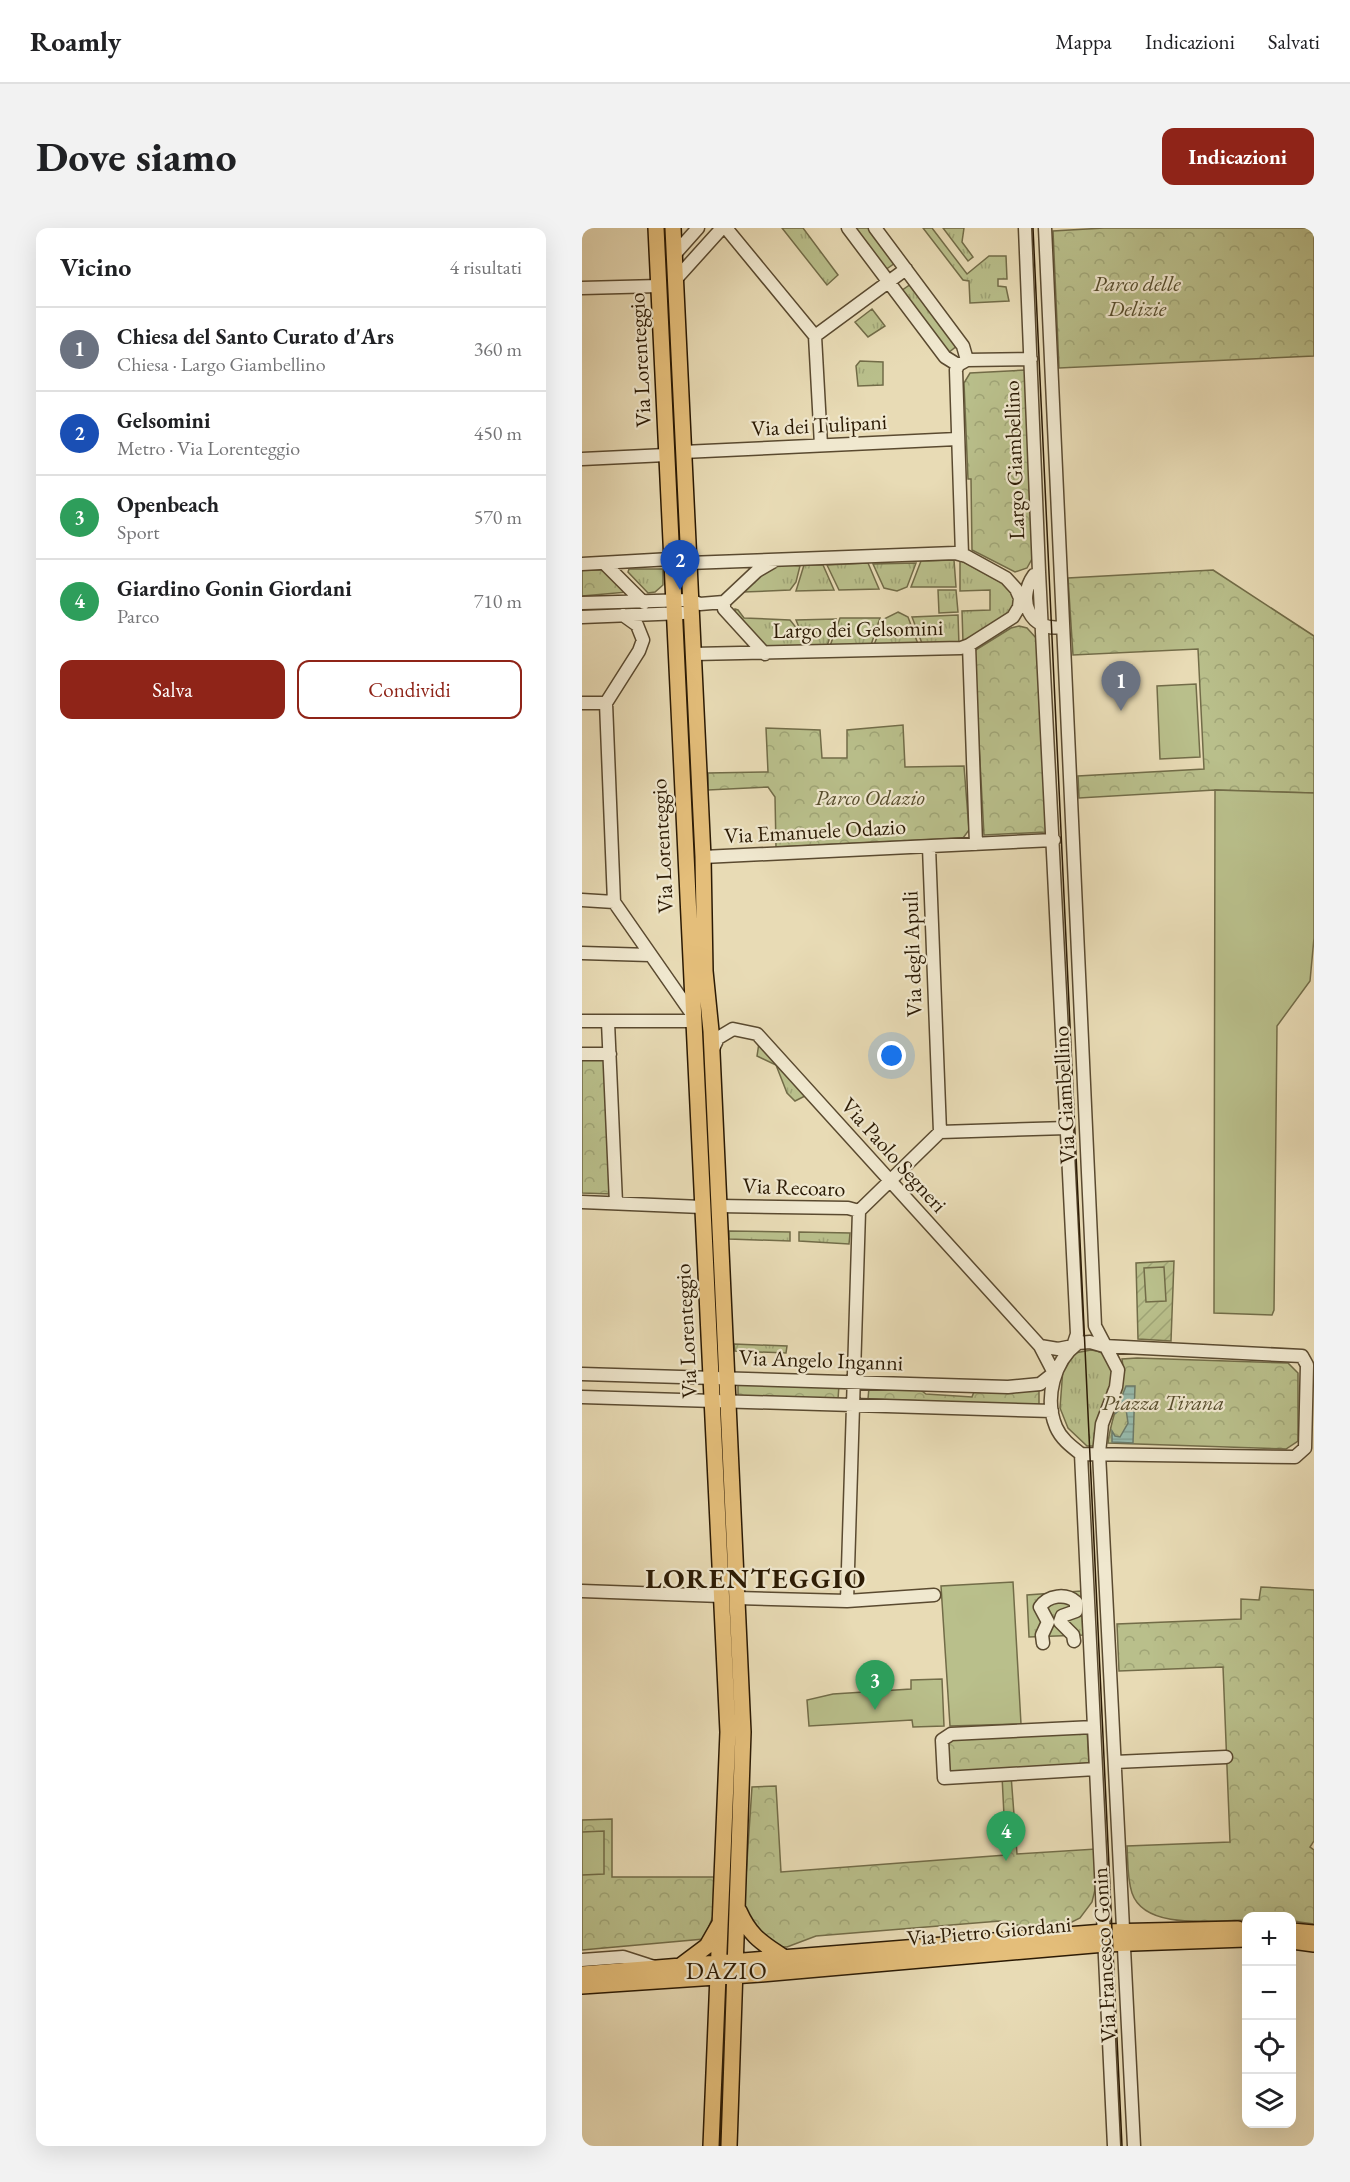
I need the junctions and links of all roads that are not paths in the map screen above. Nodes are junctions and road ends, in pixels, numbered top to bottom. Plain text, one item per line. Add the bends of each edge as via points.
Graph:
1 (656, 228) edge
2 (673, 228) edge
3 (698, 228) edge
4 (724, 228) edge
5 (848, 228) edge
6 (875, 228) edge
7 (1025, 228) edge
8 (1045, 228) edge
9 (674, 255) junction
10 (906, 269) junction
11 (676, 279) junction
12 (888, 282) junction
13 (659, 286) junction
14 (582, 288) edge
15 (815, 336) junction
16 (1031, 359) junction
17 (962, 362) junction
18 (957, 440) junction
19 (821, 445) junction
20 (683, 452) junction
21 (666, 455) junction
22 (582, 459) edge
23 (962, 555) junction
24 (671, 559) junction
25 (778, 559) junction
26 (604, 562) junction
27 (688, 563) junction
28 (582, 564) edge
29 (1059, 568) junction
30 (1037, 574) junction
31 (1006, 578) junction
32 (582, 603) edge
33 (644, 603) junction
34 (690, 606) junction
35 (724, 606) junction
36 (673, 607) junction
37 (606, 610) junction
38 (623, 615) junction
39 (582, 617) edge
40 (1004, 623) junction
41 (1039, 624) junction
42 (1062, 627) junction
43 (969, 645) junction
44 (693, 654) junction
45 (765, 654) junction
46 (582, 703) edge
47 (606, 703) junction
48 (1054, 840) junction
49 (1073, 840) joint
50 (976, 844) junction
51 (929, 847) junction
52 (685, 857) junction
53 (703, 857) junction
54 (582, 900) edge
55 (614, 902) junction
56 (689, 921) junction
57 (705, 921) junction
58 (582, 954) edge
59 (650, 955) junction
60 (693, 1017) junction
61 (710, 1021) junction
62 (582, 1022) edge
63 (608, 1022) junction
64 (711, 1051) junction
65 (582, 1054) edge
66 (610, 1054) junction
67 (714, 1126) junction
68 (698, 1127) junction
69 (1067, 1128) junction
70 (940, 1132) junction
71 (890, 1179) junction
72 (582, 1202) edge
73 (616, 1203) junction
74 (719, 1206) junction
75 (702, 1207) junction
76 (859, 1211) junction
77 (723, 1285) junction
78 (705, 1286) junction
79 (1040, 1346) junction
80 (1073, 1346) junction
81 (1104, 1346) junction
82 (1054, 1373) junction
83 (582, 1374) edge
84 (710, 1377) junction
85 (727, 1377) junction
86 (854, 1382) junction
87 (582, 1397) edge
88 (712, 1401) junction
89 (728, 1402) junction
90 (853, 1407) junction
91 (1052, 1411) junction
92 (1099, 1453) junction
93 (1081, 1454) junction
94 (731, 1460) junction
95 (715, 1461) junction
96 (582, 1592) edge
97 (934, 1595) dead end
98 (721, 1596) junction
99 (1058, 1597) junction
100 (737, 1598) junction
101 (847, 1600) junction
102 (1044, 1613) junction
103 (1062, 1618) junction
104 (1074, 1641) dead end
105 (1043, 1643) dead end
106 (1094, 1727) junction
107 (1226, 1757) dead end
108 (1115, 1762) junction
109 (1096, 1769) junction
110 (732, 1840) junction
111 (738, 1907) junction
112 (721, 1919) junction
113 (1242, 1929) edge
114 (1298, 1935) edge
115 (1126, 1937) junction
116 (1104, 1938) junction
117 (1242, 1939) edge
118 (1314, 1944) edge
119 (786, 1959) junction
120 (582, 1960) edge
121 (679, 1967) junction
122 (658, 1968) junction
123 (735, 1969) junction
124 (719, 1970) junction
125 (582, 1974) edge
126 (582, 1986) edge
127 (711, 2146) edge
128 (729, 2146) edge
129 (1114, 2146) edge
130 (1134, 2146) edge

1 - 13 main road, Via Lorenteggio
2 - 9 main road, Via Lorenteggio
3 - 9 street
4 - 11 street
4 - 15 street
5 - 12 street
6 - 10 street
7 - 16 street
8 - 29 street, Largo Giambellino
9 - 11 main road, Via Lorenteggio
10 - 12 street
10 - 17 street via 963,346
11 - 20 main road, Via Lorenteggio
12 - 15 street
12 - 17 street via 948,361
13 - 14 street
13 - 21 main road, Via Lorenteggio
15 - 19 street
16 - 17 street, Largo Giambellino
16 - 30 street, Largo Giambellino
17 - 18 street via 955,377
18 - 19 street, Via dei Tulipani
18 - 23 street
19 - 20 street, Via dei Tulipani
20 - 27 main road, Via Lorenteggio
21 - 22 street
21 - 24 main road, Via Lorenteggio
23 - 25 street
23 - 31 street
24 - 26 street
24 - 36 main road, Via Lorenteggio
25 - 27 street
25 - 35 street via 757,571
26 - 28 street
26 - 33 street
27 - 34 main road, Via Lorenteggio
29 - 30 street, Largo Giambellino
29 - 42 street, Largo Giambellino
30 - 31 street via 1018,580
30 - 41 street via 1028,585 1025,600
31 - 40 street, Largo dei Gelsomini via 1016,589 1020,603
32 - 37 street
33 - 36 street
33 - 37 street
34 - 35 street
34 - 36 street
34 - 44 main road, Via Lorenteggio
35 - 45 street, Largo dei Gelsomini
36 - 38 street
36 - 52 main road, Via Lorenteggio
37 - 38 street
37 - 39 street
38 - 47 street via 637,625 643,640
40 - 41 street, Largo dei Gelsomini via 1019,619
40 - 43 street, Largo dei Gelsomini
41 - 42 street
41 - 48 street
42 - 49 street, Largo Giambellino
43 - 45 street, Largo dei Gelsomini
43 - 50 street
44 - 45 street
44 - 53 main road, Via Lorenteggio
46 - 47 street
47 - 55 street
48 - 50 street
48 - 69 street, Via Giambellino
49 - 81 street, Via Giambellino via 1095,1326
50 - 51 street
51 - 53 street, Via Emanuele Odazio
51 - 70 street, Via degli Apuli
52 - 53 main road
52 - 56 main road, Via Lorenteggio
53 - 57 main road, Via Lorenteggio
54 - 55 street
55 - 59 street
56 - 57 main road
56 - 60 main road, Via Lorenteggio
57 - 61 main road, Via Lorenteggio
58 - 59 street
59 - 60 street
60 - 61 main road
60 - 63 street
60 - 68 main road, Via Lorenteggio
61 - 64 main road, Via Lorenteggio
62 - 63 street
63 - 66 street
64 - 67 main road, Via Lorenteggio
64 - 71 street, Via Paolo Segneri via 718,1038 733,1029 757,1034
65 - 66 street
66 - 73 street
67 - 68 main road
67 - 74 main road, Via Lorenteggio
68 - 75 main road, Via Lorenteggio
69 - 70 street
69 - 80 street, Via Giambellino via 1077,1336
70 - 71 street, Via Recoaro
71 - 76 street, Via Recoaro
71 - 79 street, Via Paolo Segneri
72 - 73 street
73 - 75 street
74 - 76 street, Via Recoaro
74 - 77 main road, Via Lorenteggio
75 - 78 main road, Via Lorenteggio
76 - 86 street
77 - 78 main road
77 - 85 main road, Via Lorenteggio
78 - 84 main road, Via Lorenteggio
79 - 80 street
79 - 82 street, Via Paolo Segneri
80 - 81 street via 1086,1342
80 - 82 street
81 - 92 street via 1116,1363 1118,1379 1104,1416
81 - 92 street via 1302,1356 1307,1365 1306,1444 1295,1457
82 - 86 street, Via Angelo Inganni via 1040,1384 1008,1387
82 - 91 street
83 - 84 street, Via Angelo Inganni
84 - 85 street, Via Angelo Inganni
84 - 88 main road, Via Lorenteggio
85 - 86 street, Via Angelo Inganni
85 - 89 main road, Via Lorenteggio
86 - 90 street
87 - 88 street, Via Angelo Inganni
88 - 89 street, Via Angelo Inganni
88 - 95 main road, Via Lorenteggio
89 - 90 street, Via Angelo Inganni
89 - 94 main road, Via Lorenteggio
90 - 91 street, Via Angelo Inganni
90 - 101 street
91 - 93 street via 1062,1436
92 - 93 street
92 - 108 street, Via Francesco Gonin
93 - 106 street, Via Francesco Gonin
94 - 95 street
94 - 100 main road, Via Lorenteggio
95 - 98 main road, Via Lorenteggio
96 - 98 street
97 - 101 street
98 - 110 main road, Via Lorenteggio
99 - 102 street via 1042,1603 1040,1610
99 - 103 street
99 - 103 street via 1071,1598 1077,1605 1076,1611
100 - 101 street
100 - 110 main road, Via Lorenteggio via 743,1732
102 - 103 street
102 - 105 street via 1048,1623
103 - 104 street via 1061,1625 1073,1635
106 - 109 street, Via Francesco Gonin
106 - 109 street via 951,1734 942,1740 944,1778
107 - 108 street
108 - 115 street, Via Francesco Gonin
109 - 116 street, Via Francesco Gonin
110 - 111 main road, Via Lorenteggio
110 - 112 main road, Via Lorenteggio
111 - 119 main road via 759,1942
111 - 123 main road, Via Lorenteggio
112 - 121 main road via 707,1946
112 - 124 main road, Via Lorenteggio
113 - 115 main road, Via Pietro Giordani
114 - 118 main road
115 - 116 main road, Via Pietro Giordani
115 - 117 main road, Via Pietro Giordani
115 - 130 street, Via Francesco Gonin
116 - 119 main road, Via Pietro Giordani
116 - 123 main road, Via Pietro Giordani
116 - 129 street, Via Francesco Gonin
119 - 123 main road, Via Pietro Giordani
120 - 122 street via 623,1957
121 - 122 main road
121 - 124 main road
122 - 125 main road
123 - 124 main road
123 - 128 main road, Via Lorenteggio
124 - 126 main road
124 - 127 main road, Via Lorenteggio

